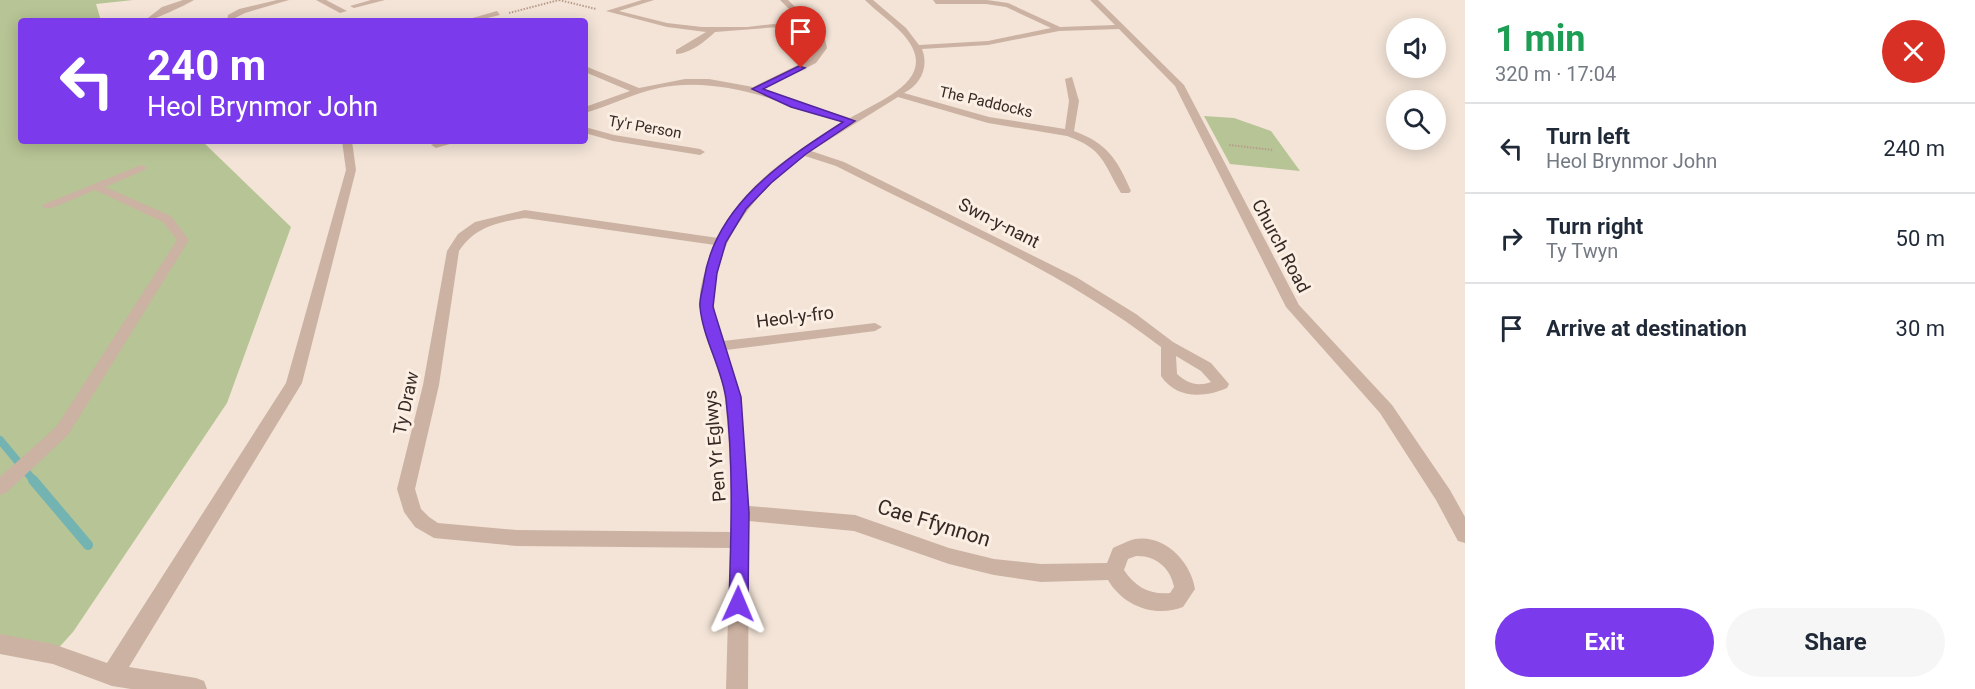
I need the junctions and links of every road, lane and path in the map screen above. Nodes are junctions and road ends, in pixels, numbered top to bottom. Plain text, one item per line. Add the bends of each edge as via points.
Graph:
1 (190, 0) edge
2 (285, 0) edge
3 (320, 0) edge
4 (381, 0) edge
5 (559, 0) edge
6 (650, 0) edge
7 (784, 0) edge
8 (869, 0) edge
9 (1094, 0) edge
10 (936, 2) dead end
11 (354, 6) dead end
12 (343, 11) dead end
13 (610, 11) junction
14 (496, 13) joint
15 (152, 18) edge
16 (231, 18) edge
17 (477, 18) edge
18 (807, 23) junction
19 (1123, 27) junction
20 (1059, 29) junction
21 (713, 30) junction
22 (919, 47) junction
23 (679, 52) dead end
24 (588, 70) edge
25 (1069, 79) dead end
26 (756, 89) junction
27 (638, 92) junction
28 (897, 94) junction
29 (588, 109) edge
30 (850, 121) junction
31 (588, 131) edge
32 (1069, 133) junction
33 (1208, 142) junction
34 (347, 144) edge
35 (441, 144) edge
36 (436, 145) dead end
37 (1273, 150) dead end
38 (700, 152) dead end
39 (803, 152) junction
40 (141, 168) dead end
41 (94, 186) junction
42 (1125, 191) dead end
43 (48, 205) dead end
44 (721, 242) junction
45 (875, 327) dead end
46 (1168, 345) dead end
47 (719, 346) junction
48 (0, 488) edge
49 (740, 513) junction
50 (1465, 535) edge
51 (739, 540) junction
52 (1114, 571) dead end
53 (0, 644) edge
54 (112, 675) junction
55 (196, 689) edge
56 (737, 689) edge

1 - 15 street
2 - 16 street via 242,10
3 - 12 street
4 - 11 street
5 - 13 path
5 - 14 path
6 - 13 street
7 - 18 street
8 - 22 street
9 - 19 street, Church Road
10 - 20 street via 1001,3
13 - 21 street via 674,26
14 - 17 street
18 - 21 street
18 - 26 street via 821,37 820,54 801,68
19 - 20 street
19 - 33 street, Church Road via 1179,85
20 - 22 street via 988,43
21 - 23 street
22 - 28 street, Pen Yr Eglwys via 922,70 914,82
24 - 27 street
25 - 32 street via 1074,101
26 - 27 street via 695,81 658,85
26 - 30 street
27 - 29 street
28 - 30 street, Pen Yr Eglwys
28 - 32 street, The Paddocks via 988,120
30 - 39 street, Pen Yr Eglwys
31 - 38 street, Ty'r Person
32 - 42 street, The Paddocks via 1106,152
33 - 37 path
33 - 50 street, Church Road via 1293,307 1386,409
34 - 54 street via 351,170 294,383
35 - 36 street
39 - 44 street, Pen Yr Eglwys via 742,207
39 - 46 street, Swn-y-nant via 840,164 1071,280
40 - 41 street
41 - 43 street
41 - 48 street via 167,219 183,240 62,431
44 - 47 street, Pen Yr Eglwys via 706,307
44 - 51 street, Ty Draw via 537,215 501,218 469,231 453,251 430,384 406,489 413,512 434,530 517,538
45 - 47 street, Heol-y-fro
47 - 49 street, Pen Yr Eglwys via 733,397
49 - 51 street, Pen Yr Eglwys
49 - 52 street, Cae Ffynnon via 855,523 949,556 994,567 1041,573
51 - 56 street, Pen Yr Eglwys
53 - 54 street via 53,654
54 - 55 street

